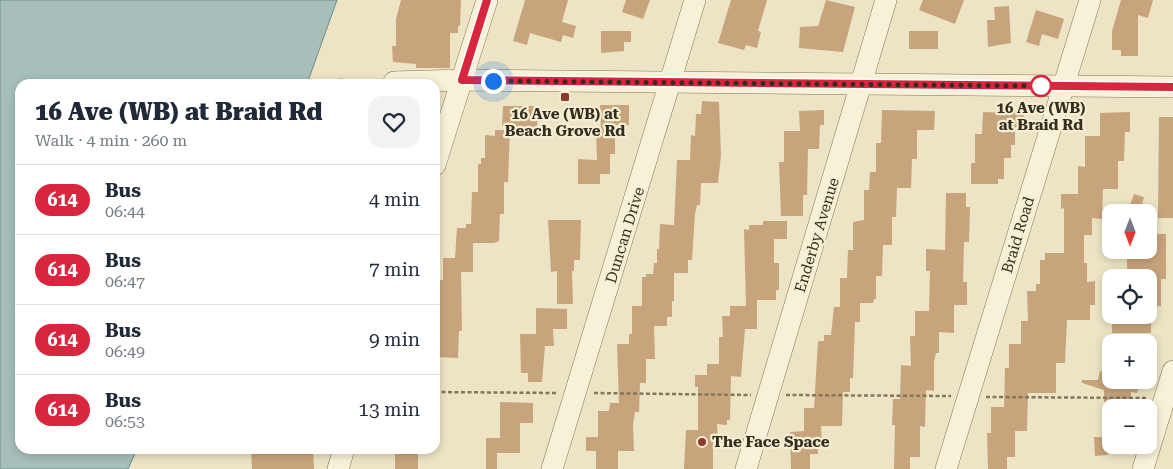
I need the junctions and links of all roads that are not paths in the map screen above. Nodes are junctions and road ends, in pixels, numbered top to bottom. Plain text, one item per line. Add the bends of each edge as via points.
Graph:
1 (487, 0) edge
2 (695, 0) edge
3 (886, 0) edge
4 (1090, 0) edge
5 (462, 80) junction
6 (440, 81) edge
7 (672, 82) junction
8 (862, 84) junction
9 (1064, 86) junction
10 (1173, 87) edge
11 (440, 149) edge
12 (1173, 371) edge
13 (342, 454) edge
14 (338, 469) edge
15 (552, 469) edge
16 (746, 469) edge
17 (946, 469) edge
18 (1143, 469) edge

1 - 5 street
2 - 7 street, Duncan Drive
3 - 8 street, Enderby Avenue
4 - 9 street, Braid Road
5 - 6 street
5 - 7 street
5 - 11 street
7 - 8 street
7 - 15 street, Duncan Drive
8 - 9 street
8 - 16 street, Enderby Avenue
9 - 10 street
9 - 17 street, Braid Road
12 - 18 street
13 - 14 street

